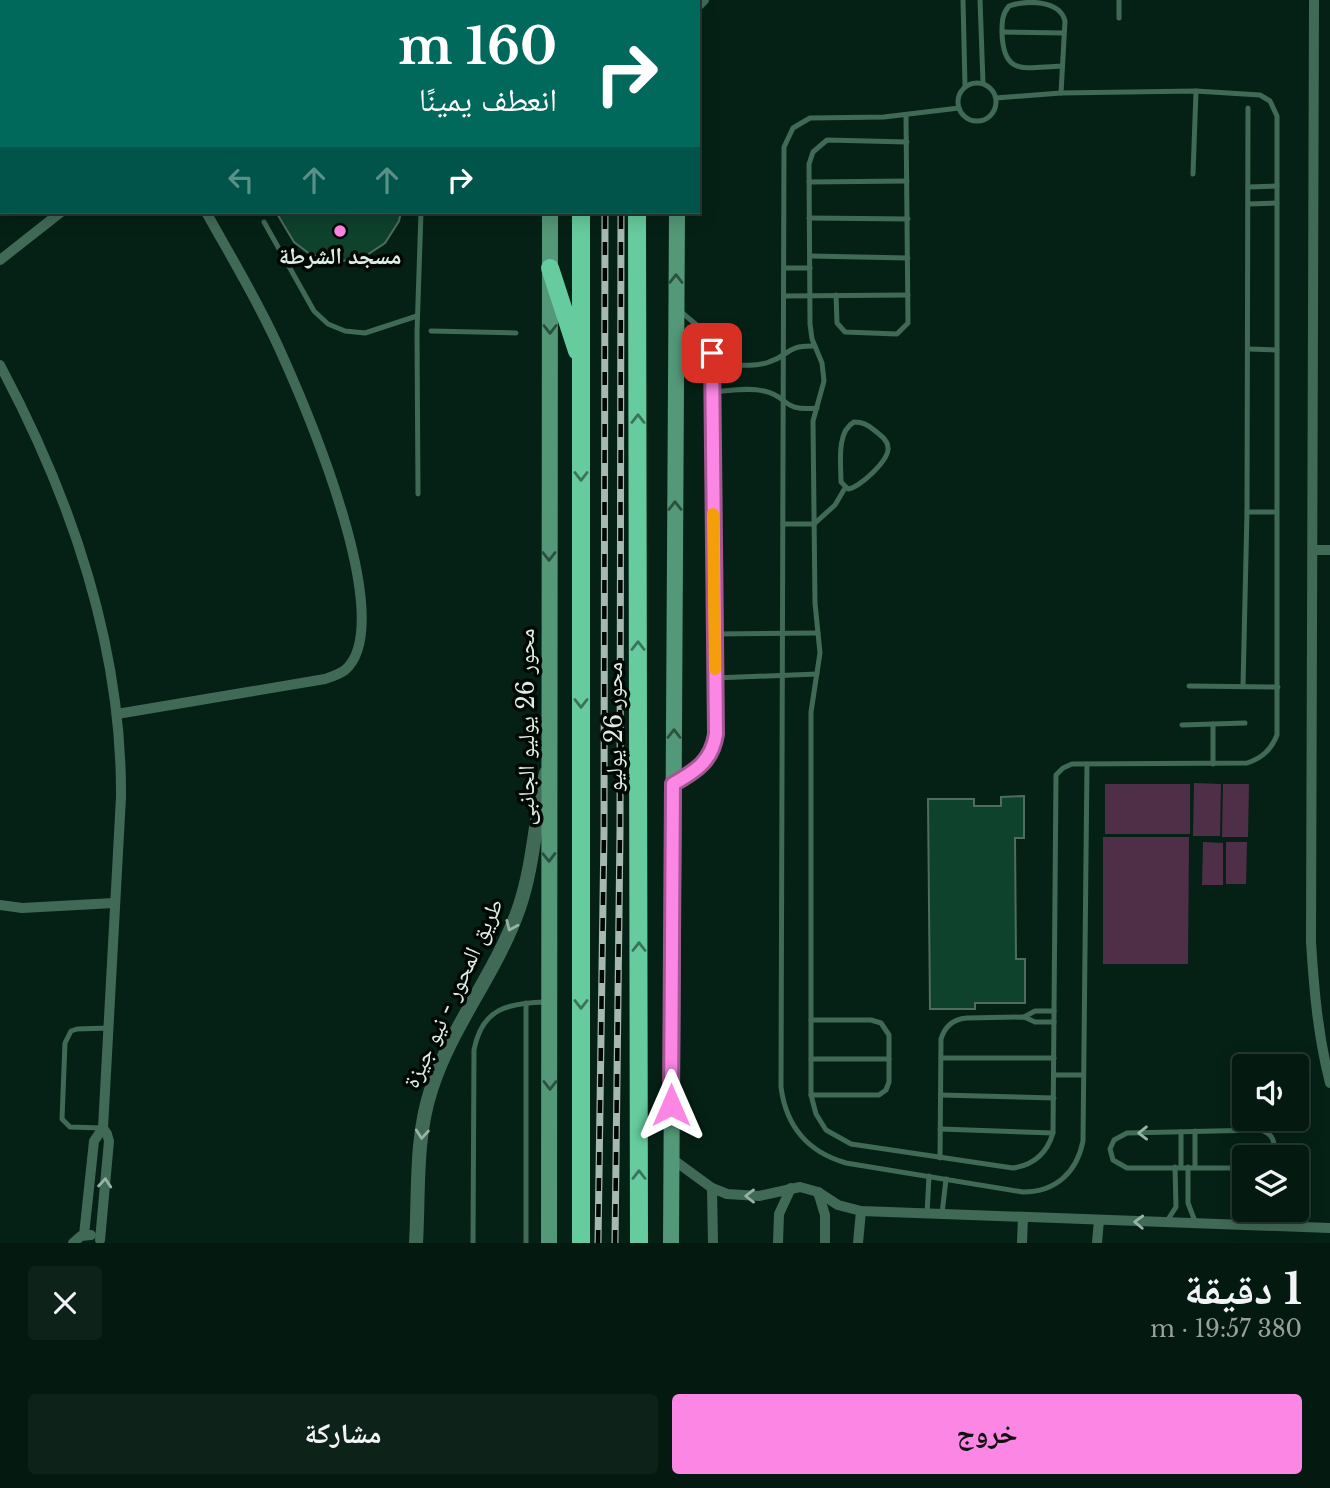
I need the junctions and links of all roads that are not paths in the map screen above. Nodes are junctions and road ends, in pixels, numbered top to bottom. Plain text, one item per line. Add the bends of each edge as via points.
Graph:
1 (963, 0) edge
2 (980, 0) edge
3 (1119, 0) edge
4 (1314, 0) edge
5 (1119, 18) dead end
6 (1003, 32) junction
7 (1064, 33) junction
8 (1062, 66) junction
9 (983, 83) junction
10 (965, 86) junction
11 (1196, 92) junction
12 (1061, 93) junction
13 (996, 98) junction
14 (958, 108) junction
15 (1248, 108) dead end
16 (906, 116) junction
17 (907, 142) junction
18 (1193, 174) dead end
19 (907, 181) junction
20 (809, 182) junction
21 (1277, 186) junction
22 (1248, 187) junction
23 (1277, 203) junction
24 (1248, 204) junction
25 (58, 214) edge
26 (207, 214) edge
27 (421, 214) edge
28 (550, 214) edge
29 (581, 214) edge
30 (637, 214) edge
31 (677, 214) edge
32 (809, 218) junction
33 (908, 219) junction
34 (264, 222) dead end
35 (810, 256) junction
36 (908, 258) junction
37 (0, 260) edge
38 (550, 268) junction
39 (784, 268) junction
40 (810, 268) junction
41 (810, 295) junction
42 (908, 295) junction
43 (784, 296) junction
44 (836, 296) junction
45 (676, 310) junction
46 (417, 316) junction
47 (431, 331) dead end
48 (516, 333) dead end
49 (815, 346) junction
50 (1249, 349) junction
51 (1277, 350) junction
52 (783, 355) junction
53 (712, 364) junction
54 (0, 365) edge
55 (582, 366) junction
56 (712, 393) junction
57 (783, 402) junction
58 (817, 408) junction
59 (845, 488) junction
60 (418, 494) dead end
61 (1247, 512) junction
62 (1276, 512) junction
63 (783, 524) junction
64 (814, 524) junction
65 (1312, 550) junction
66 (1330, 550) edge
67 (783, 633) junction
68 (818, 633) junction
69 (715, 634) junction
70 (817, 674) junction
71 (783, 676) junction
72 (715, 678) junction
73 (1189, 686) dead end
74 (1243, 686) junction
75 (1278, 687) junction
76 (117, 714) junction
77 (1245, 723) dead end
78 (1182, 724) dead end
79 (1213, 724) junction
80 (1087, 764) junction
81 (1213, 764) junction
82 (548, 765) junction
83 (673, 784) junction
84 (114, 903) junction
85 (0, 905) edge
86 (551, 1002) junction
87 (526, 1003) junction
88 (1054, 1011) junction
89 (1024, 1017) junction
90 (811, 1020) junction
91 (1054, 1022) junction
92 (109, 1028) junction
93 (941, 1058) junction
94 (1054, 1058) junction
95 (811, 1059) junction
96 (889, 1059) junction
97 (1054, 1075) junction
98 (1083, 1075) junction
99 (1330, 1083) edge
100 (811, 1096) junction
101 (941, 1096) junction
102 (1054, 1098) junction
103 (103, 1129) junction
104 (940, 1129) junction
105 (1195, 1131) junction
106 (1181, 1132) junction
107 (1053, 1133) junction
108 (1274, 1145) edge
109 (671, 1158) junction
110 (940, 1158) junction
111 (1185, 1167) junction
112 (1232, 1168) edge
113 (929, 1176) junction
114 (946, 1179) junction
115 (712, 1188) junction
116 (791, 1188) junction
117 (818, 1192) junction
118 (861, 1211) junction
119 (927, 1214) junction
120 (943, 1214) junction
121 (1023, 1217) junction
122 (1099, 1220) junction
123 (1165, 1223) junction
124 (1196, 1224) junction
125 (1328, 1225) edge
126 (78, 1239) edge
127 (101, 1242) edge
128 (638, 1242) edge
129 (62, 1243) edge
130 (416, 1243) edge
131 (473, 1243) edge
132 (526, 1243) edge
133 (550, 1243) edge
134 (581, 1243) edge
135 (671, 1243) edge
136 (713, 1243) edge
137 (778, 1243) edge
138 (825, 1243) edge
139 (858, 1243) edge
140 (1022, 1243) edge
141 (1097, 1243) edge

1 - 10 lane
2 - 9 lane
3 - 5 lane
4 - 65 street
6 - 7 lane
6 - 7 lane via 1003,14 1009,6 1045,2 1062,11
6 - 8 lane via 1003,53 1013,65
7 - 8 lane
8 - 12 lane
9 - 10 lane
9 - 13 lane
10 - 14 lane via 958,96
11 - 12 lane
11 - 18 lane
11 - 21 lane via 1260,95 1270,101 1277,116
12 - 13 lane
13 - 14 lane via 992,114 982,121 965,118
14 - 16 lane
15 - 22 lane
16 - 17 lane
16 - 39 lane via 817,118 793,128 784,147
17 - 19 lane
17 - 20 lane via 827,140 810,157
19 - 20 lane
19 - 33 lane
20 - 32 lane
21 - 22 lane
21 - 23 lane
22 - 24 lane
23 - 24 lane
23 - 51 lane
24 - 50 lane
25 - 37 street
26 - 76 street via 279,348 330,475 356,569 362,633 345,670 325,679
27 - 46 lane
28 - 38 main road, محور 26 يوليو الجانبى
29 - 55 highway, محور 26 يوليو
128 -> 30 highway, محور 26 يوليو
45 -> 31 main road
32 - 33 lane
32 - 35 lane
33 - 36 lane
34 - 46 lane via 314,311 328,324 365,333
35 - 36 lane
35 - 40 lane
36 - 42 lane
38 - 55 highway
38 -> 82 main road, محور 26 يوليو الجانبى
39 - 40 lane
39 - 43 lane
40 - 41 lane
41 - 43 lane
41 - 44 lane
41 - 49 lane
42 - 44 lane
42 - 44 lane via 908,323 901,332 891,334 841,330
43 - 52 lane
45 - 53 lane via 693,320 705,335
83 -> 45 main road
46 - 60 lane
47 - 48 lane
49 - 52 lane via 797,346
49 - 58 lane via 823,372
50 - 51 lane
50 - 61 lane
51 - 62 lane
52 - 53 lane via 764,364
52 - 57 lane
53 - 56 lane
54 - 76 street via 60,491 81,551 100,620
55 -> 134 highway, محور 26 يوليو
56 - 57 lane via 762,390
56 - 69 lane
57 - 58 lane via 798,409
57 - 63 lane
58 - 64 lane via 813,427
59 - 59 lane via 858,486 887,456 885,440 863,423 850,424 843,434 841,479
59 - 64 lane via 835,505
61 - 62 lane
61 - 74 lane
62 - 75 lane
63 - 64 lane
63 - 67 lane
64 - 68 lane
65 - 66 street
65 - 99 street via 1311,942 1314,999
67 - 68 lane
67 - 69 lane
67 - 71 lane
68 - 70 lane
69 - 72 lane
70 - 71 lane
70 - 90 lane via 811,712
71 - 72 lane
71 - 113 lane via 781,1087 786,1110 796,1131 823,1155
72 - 83 lane via 716,734 711,752 701,767
73 - 74 lane
74 - 75 lane
75 - 81 lane via 1278,727 1269,749 1247,763
76 - 84 street via 121,797
77 - 79 lane
78 - 79 lane
79 - 81 lane
80 - 81 lane
80 - 88 lane via 1067,765 1055,780
80 - 98 lane
82 -> 86 main road, محور 26 يوليو الجانبى
82 -> 130 street, طريق المحور - نيو جيزة via 519,908 430,1090 422,1138
83 - 109 main road
84 - 85 street
84 - 92 street
86 - 87 lane
86 -> 133 main road, محور 26 يوليو الجانبى
87 - 131 lane via 498,1010 475,1041
87 - 132 lane
88 - 89 lane via 1035,1011
88 - 91 lane
89 - 91 lane
89 - 93 lane via 954,1021 943,1034
90 - 95 lane
90 - 96 lane via 881,1023 888,1032
91 - 94 lane
92 - 103 street
92 - 103 lane via 71,1031 65,1043 62,1119 70,1127
93 - 94 lane
93 - 101 lane
94 - 97 lane
95 - 96 lane
95 - 100 lane
96 - 100 lane via 888,1086 879,1095
97 - 98 lane
97 - 102 lane
98 - 114 lane via 1081,1150 1060,1181 1023,1192
100 - 110 lane via 820,1122 842,1140
101 - 102 lane
101 - 104 lane
102 - 107 lane
103 - 126 street via 94,1141
127 -> 103 street via 108,1141
104 - 107 lane
104 - 110 lane
105 - 106 lane
105 - 108 lane via 1264,1130
105 - 111 lane
106 - 111 lane
106 -> 111 lane via 1122,1134 1110,1149 1113,1160 1122,1167
107 - 110 lane via 1042,1154 1021,1167
109 - 115 street
109 - 135 main road
111 - 112 lane
111 - 123 lane via 1176,1207
111 - 124 lane via 1188,1203
113 - 114 lane
113 - 119 lane
114 - 120 lane
116 -> 115 street via 743,1196
115 - 136 street
116 - 117 street
116 - 137 street via 779,1214
117 - 118 street via 838,1205
117 - 138 street via 825,1215
118 - 119 street
118 - 139 street
119 - 120 street
120 - 121 street
121 - 122 street
121 - 140 street
123 -> 122 street
122 - 141 street
123 - 124 street
124 - 125 street
126 - 127 street via 96,1237
126 - 129 street

